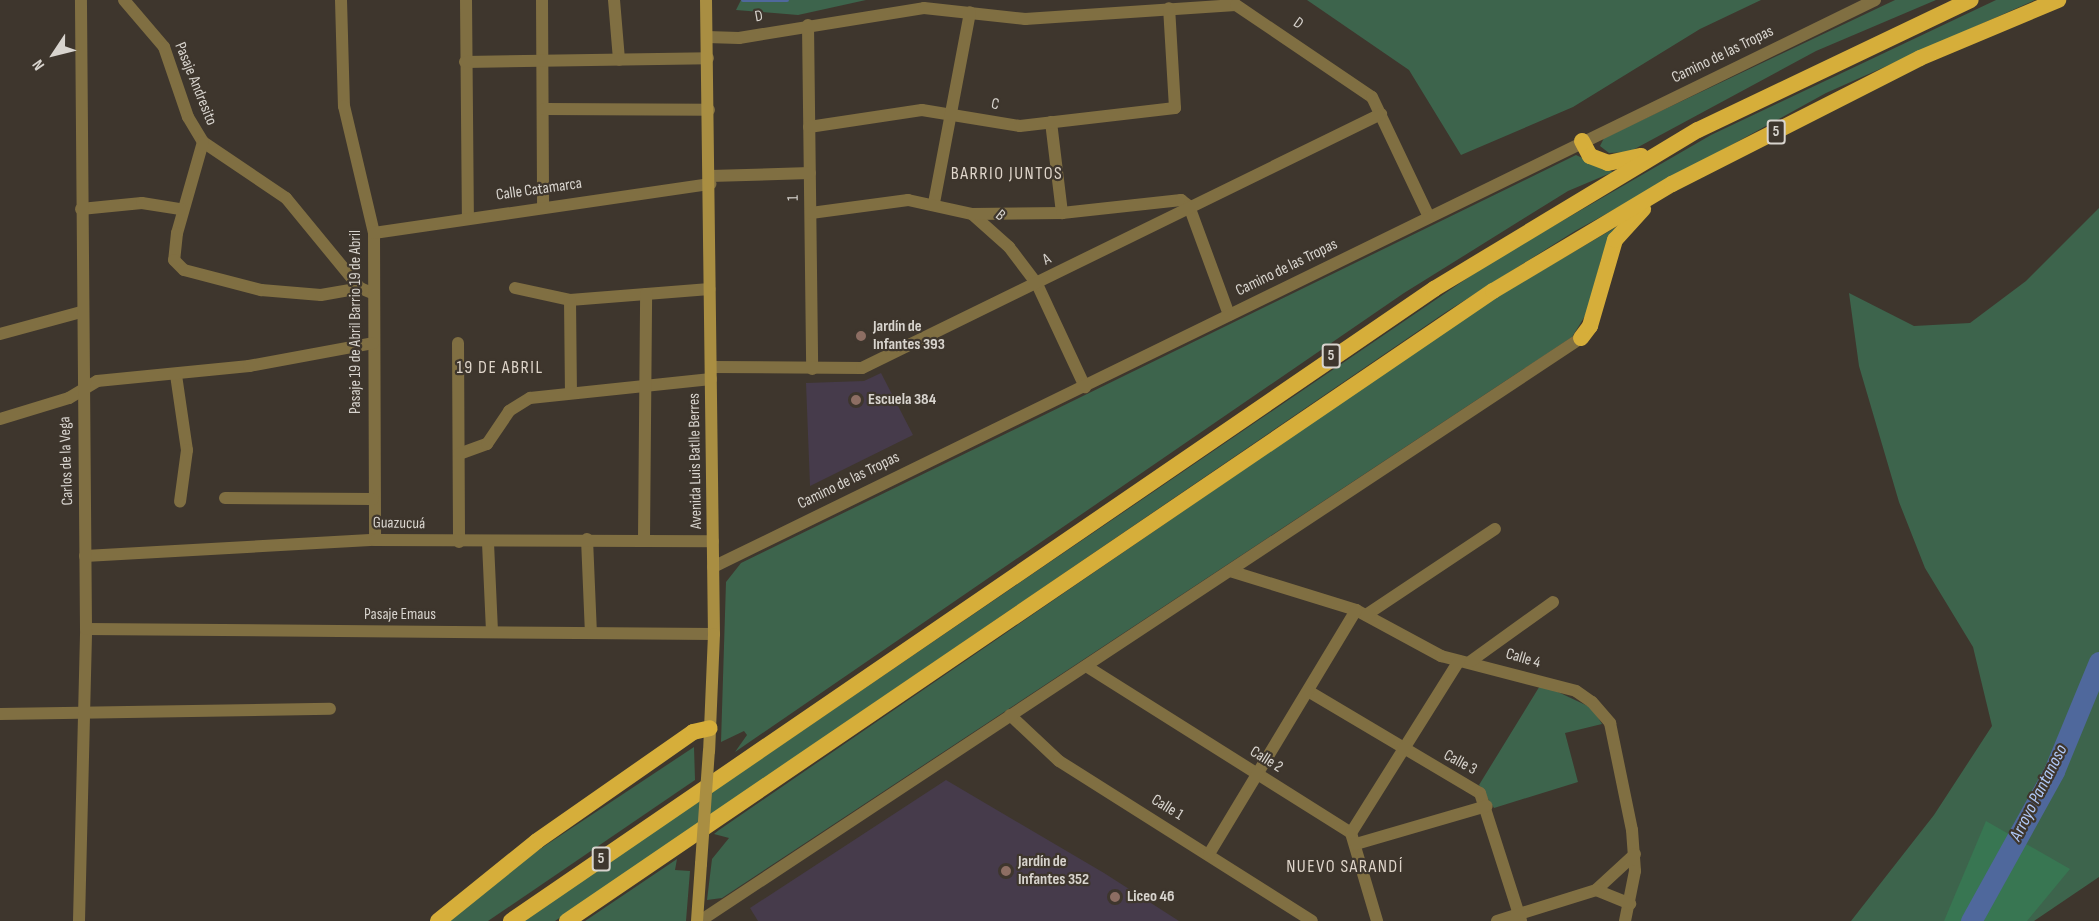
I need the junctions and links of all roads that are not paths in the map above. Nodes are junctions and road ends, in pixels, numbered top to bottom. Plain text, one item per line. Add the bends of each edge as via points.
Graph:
1 (81, 0) edge
2 (124, 0) edge
3 (341, 0) edge
4 (466, 0) edge
5 (542, 0) edge
6 (614, 0) edge
7 (706, 0) edge
8 (1875, 0) edge
9 (1971, 0) edge
10 (2058, 0) edge
11 (1169, 8) junction
12 (970, 12) junction
13 (808, 26) junction
14 (707, 37) junction
15 (708, 58) junction
16 (619, 60) junction
17 (543, 61) junction
18 (465, 62) junction
19 (544, 110) junction
20 (709, 110) junction
21 (952, 114) junction
22 (1381, 114) junction
23 (1051, 122) junction
24 (809, 127) junction
25 (1582, 141) junction
26 (203, 142) junction
27 (1675, 143) junction
28 (810, 173) junction
29 (710, 180) junction
30 (1672, 184) junction
31 (934, 203) junction
32 (543, 206) junction
33 (1189, 206) junction
34 (81, 209) junction
35 (181, 209) junction
36 (811, 213) junction
37 (1062, 213) junction
38 (972, 214) junction
39 (468, 217) junction
40 (1429, 217) junction
41 (374, 233) junction
42 (1037, 284) junction
43 (360, 288) junction
44 (514, 288) dead end
45 (710, 289) junction
46 (372, 293) junction
47 (646, 294) junction
48 (570, 300) junction
49 (81, 312) junction
50 (1229, 315) junction
51 (0, 334) edge
52 (1581, 338) joint
53 (373, 343) junction
54 (458, 343) dead end
55 (812, 369) junction
56 (711, 373) junction
57 (176, 375) junction
58 (643, 386) junction
59 (1085, 387) junction
60 (81, 388) junction
61 (572, 390) junction
62 (0, 419) edge
63 (459, 454) junction
64 (225, 498) dead end
65 (373, 499) junction
66 (180, 502) dead end
67 (1495, 529) dead end
68 (644, 538) junction
69 (586, 539) junction
70 (375, 540) junction
71 (713, 541) junction
72 (459, 542) junction
73 (488, 543) junction
74 (85, 556) junction
75 (713, 567) junction
76 (1230, 571) junction
77 (1553, 602) dead end
78 (1361, 612) junction
79 (86, 629) junction
80 (492, 632) junction
81 (591, 633) junction
82 (714, 634) junction
83 (1465, 661) junction
84 (1086, 666) junction
85 (1308, 691) junction
86 (330, 709) dead end
87 (0, 714) edge
88 (84, 714) junction
89 (1010, 716) junction
90 (710, 728) junction
91 (1403, 751) junction
92 (1258, 774) junction
93 (1487, 806) junction
94 (1353, 838) junction
95 (1209, 854) junction
96 (1635, 854) junction
97 (1596, 890) junction
98 (1630, 904) junction
99 (1521, 917) edge
100 (79, 921) edge
101 (438, 921) edge
102 (511, 921) edge
103 (567, 921) edge
104 (699, 921) edge
105 (1312, 921) edge
106 (1377, 921) edge
107 (1497, 921) edge
108 (1625, 921) edge

1 - 34 street, Carlos de la Vega
2 - 26 street, Pasaje Andresito via 164,47 188,117
3 - 41 street, Pasaje 19 de Abril Barrio 19 de Abril via 344,106
4 - 18 street
5 - 17 street
6 - 16 street
7 - 14 main road, Avenida Luis Batlle Berres
8 - 25 street, Camino de las Tropas
9 - 27 highway, 5 via 1820,68
10 - 30 highway, 5 via 1920,58
11 - 12 street, D via 1025,19
11 - 22 street, D via 1245,9 1365,91
11 - 23 street, C via 1175,108
12 - 13 street, D via 924,8
12 - 21 street
13 - 14 street, D via 739,38
13 - 24 street, 1
14 - 15 main road, Avenida Luis Batlle Berres
15 - 16 street
15 - 20 main road, Avenida Luis Batlle Berres
16 - 17 street
17 - 18 street
17 - 19 street
18 - 39 street
19 - 20 street
19 - 32 street
20 - 29 main road, Avenida Luis Batlle Berres
21 - 23 street, C via 1020,126
21 - 24 street, C via 922,110
21 - 31 street
22 - 33 street, A
22 - 40 street, D
23 - 37 street
24 - 28 street, 1
25 - 27 highway via 1590,156 1608,163
25 - 40 street, Camino de las Tropas
26 - 35 street
26 - 43 street, Pasaje Andresito via 293,204
27 - 102 highway, 5 via 1314,367
28 - 29 street, Calle Catamarca
28 - 36 street, 1
29 - 32 street, Calle Catamarca
29 - 45 main road, Avenida Luis Batlle Berres
30 - 52 highway via 1616,240 1590,326
30 - 103 highway, 5 via 1333,395
31 - 36 street, B via 885,200
31 - 38 street, B
32 - 39 street, Calle Catamarca
33 - 37 street via 1181,200
33 - 42 street, A
33 - 50 street
34 - 35 street via 141,203
34 - 49 street, Carlos de la Vega
35 - 43 street via 174,260 184,270 261,290 321,295
36 - 55 street, 1
37 - 38 street
38 - 42 street, B via 1010,247
39 - 41 street, Calle Catamarca
40 - 50 street, Camino de las Tropas
41 - 46 street, Pasaje 19 de Abril Barrio 19 de Abril
42 - 55 street, A via 862,368
42 - 59 street, B
43 - 46 street, Pasaje Andresito
44 - 48 street
45 - 47 street
45 - 56 main road, Avenida Luis Batlle Berres
46 - 53 street, Pasaje 19 de Abril Barrio 19 de Abril
47 - 48 street
47 - 58 street
48 - 61 street
49 - 51 street
49 - 60 street, Carlos de la Vega
50 - 59 street, Camino de las Tropas
52 - 76 street
53 - 57 street
53 - 65 street, Pasaje 19 de Abril Barrio 19 de Abril
54 - 63 street
55 - 56 street, A
56 - 58 street, A
56 - 71 main road, Avenida Luis Batlle Berres
57 - 60 street via 97,381
57 - 66 street via 187,450
58 - 61 street, A
58 - 68 street
59 - 75 street, Camino de las Tropas
60 - 62 street via 69,398
60 - 74 street, Carlos de la Vega
61 - 63 street, A via 514,405 487,444
63 - 72 street
64 - 65 street
65 - 70 street, Pasaje 19 de Abril Barrio 19 de Abril
67 - 78 street
68 - 69 street, Guazucuá
68 - 71 street, Guazucuá
69 - 73 street, Guazucuá
69 - 81 street
70 - 72 street, Guazucuá
70 - 74 street, Guazucuá
71 - 75 main road, Avenida Luis Batlle Berres
72 - 73 street, Guazucuá
73 - 80 street
74 - 79 street, Carlos de la Vega
75 - 82 main road, Avenida Luis Batlle Berres
76 - 78 street, Calle 4
76 - 84 street
77 - 83 street
78 - 83 street, Calle 4
78 - 85 street
79 - 80 street, Pasaje Emaus
79 - 88 street, Carlos de la Vega
80 - 81 street, Pasaje Emaus
81 - 82 street, Pasaje Emaus
82 - 90 main road, Avenida Luis Batlle Berres
83 - 91 street
83 - 96 street, Calle 4 via 1576,692 1603,712 1610,723
84 - 89 street
84 - 92 street, Calle 2
85 - 91 street, Calle 3
85 - 92 street
86 - 88 street
87 - 88 street
88 - 100 street, Carlos de la Vega
89 - 95 street, Calle 1 via 1059,760
89 - 104 street
90 - 101 highway via 693,732 537,841
90 - 104 main road, Avenida Luis Batlle Berres, bridge
91 - 93 street, Calle 3 via 1480,793
91 - 94 street
92 - 94 street, Calle 2
92 - 95 street
93 - 94 street
93 - 99 street, Calle 3
94 - 106 street
95 - 105 street, Calle 1
96 - 97 street
96 - 98 street, Calle 4
97 - 98 street
97 - 99 street
98 - 108 street, Calle 4
99 - 107 street

